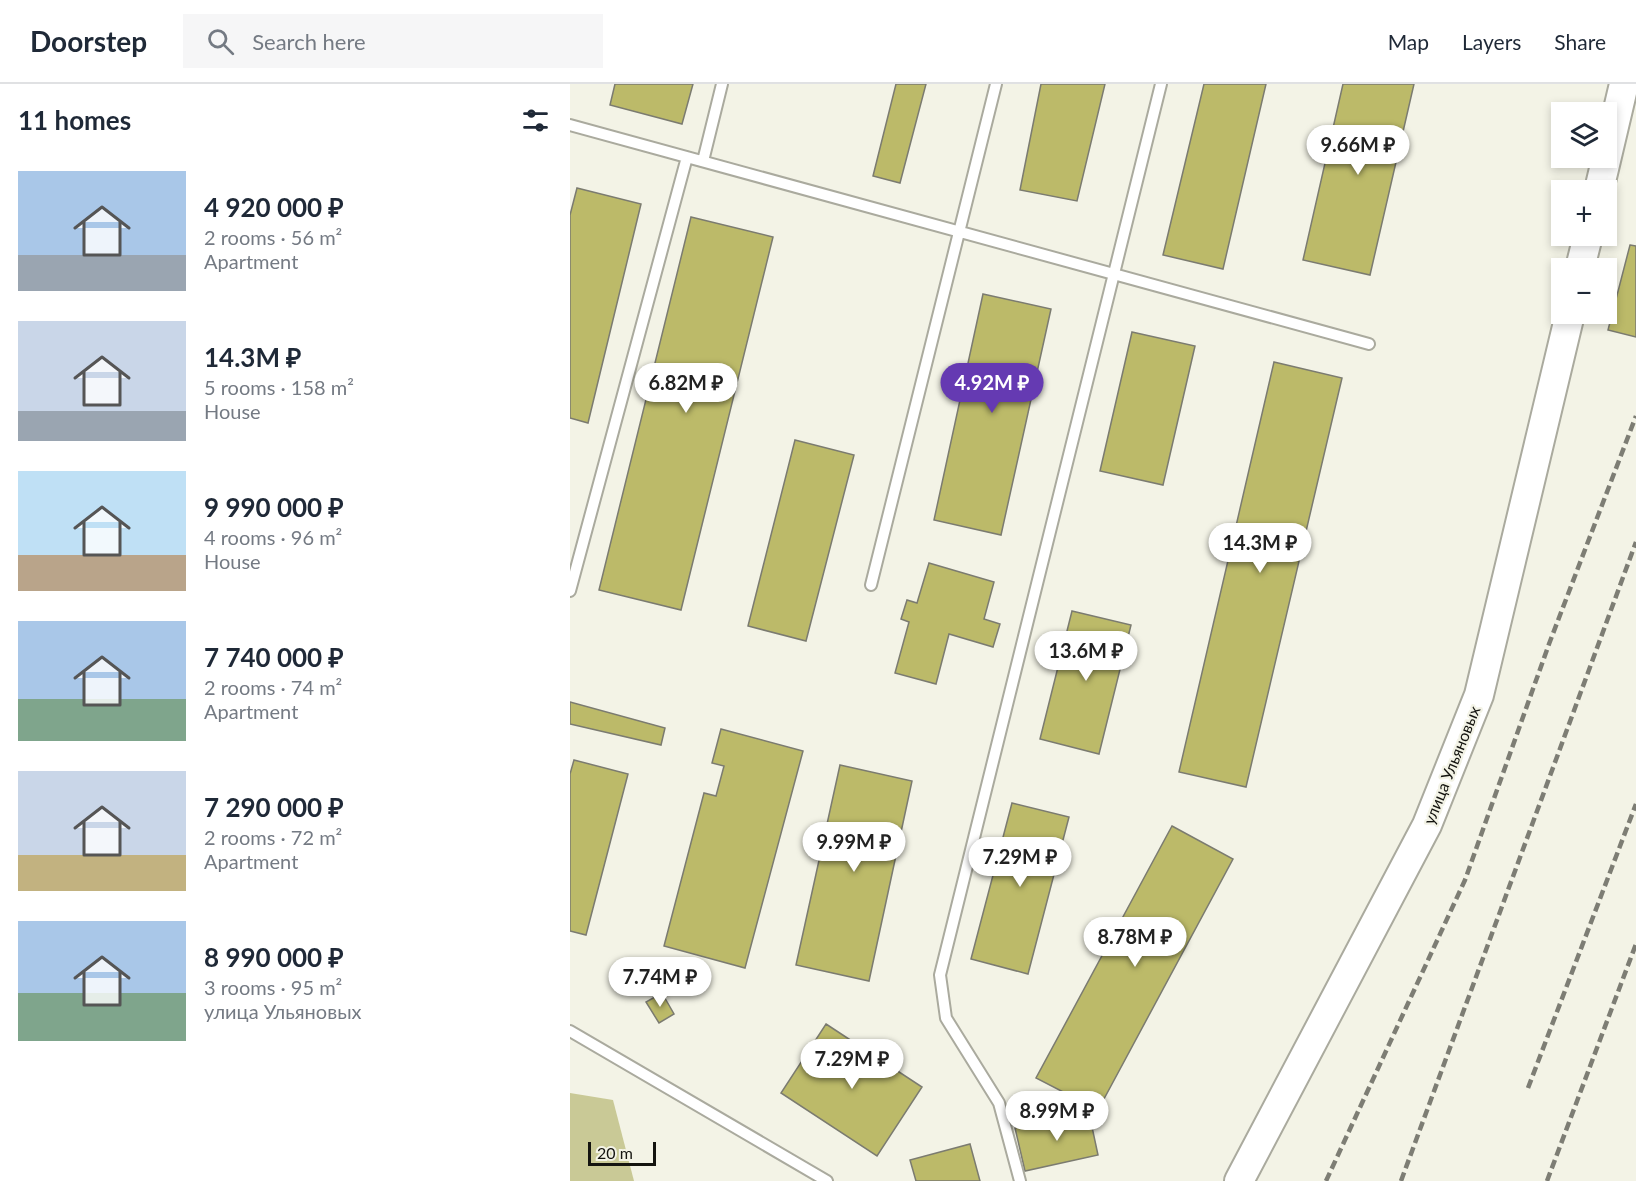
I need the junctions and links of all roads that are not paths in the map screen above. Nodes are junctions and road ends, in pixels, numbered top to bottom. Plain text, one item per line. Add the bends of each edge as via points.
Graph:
1 (722, 84) edge
2 (996, 84) edge
3 (1161, 84) edge
4 (1624, 84) edge
5 (570, 125) edge
6 (687, 157) junction
7 (703, 161) junction
8 (1601, 180) edge
9 (959, 231) junction
10 (1115, 272) junction
11 (1568, 324) edge
12 (1369, 344) dead end
13 (871, 585) dead end
14 (570, 591) edge
15 (570, 1031) edge
16 (827, 1181) edge
17 (1020, 1181) edge
18 (1239, 1181) edge

1 - 7 lane
2 - 9 lane
3 - 10 lane
4 - 8 street
5 - 6 lane
6 - 7 lane
6 - 14 lane
7 - 9 lane
9 - 10 lane
9 - 13 lane
10 - 12 lane
10 - 17 lane via 940,975 946,1018 999,1103
11 - 18 street, улица Ульяновых via 1479,695 1427,825
15 - 16 lane

